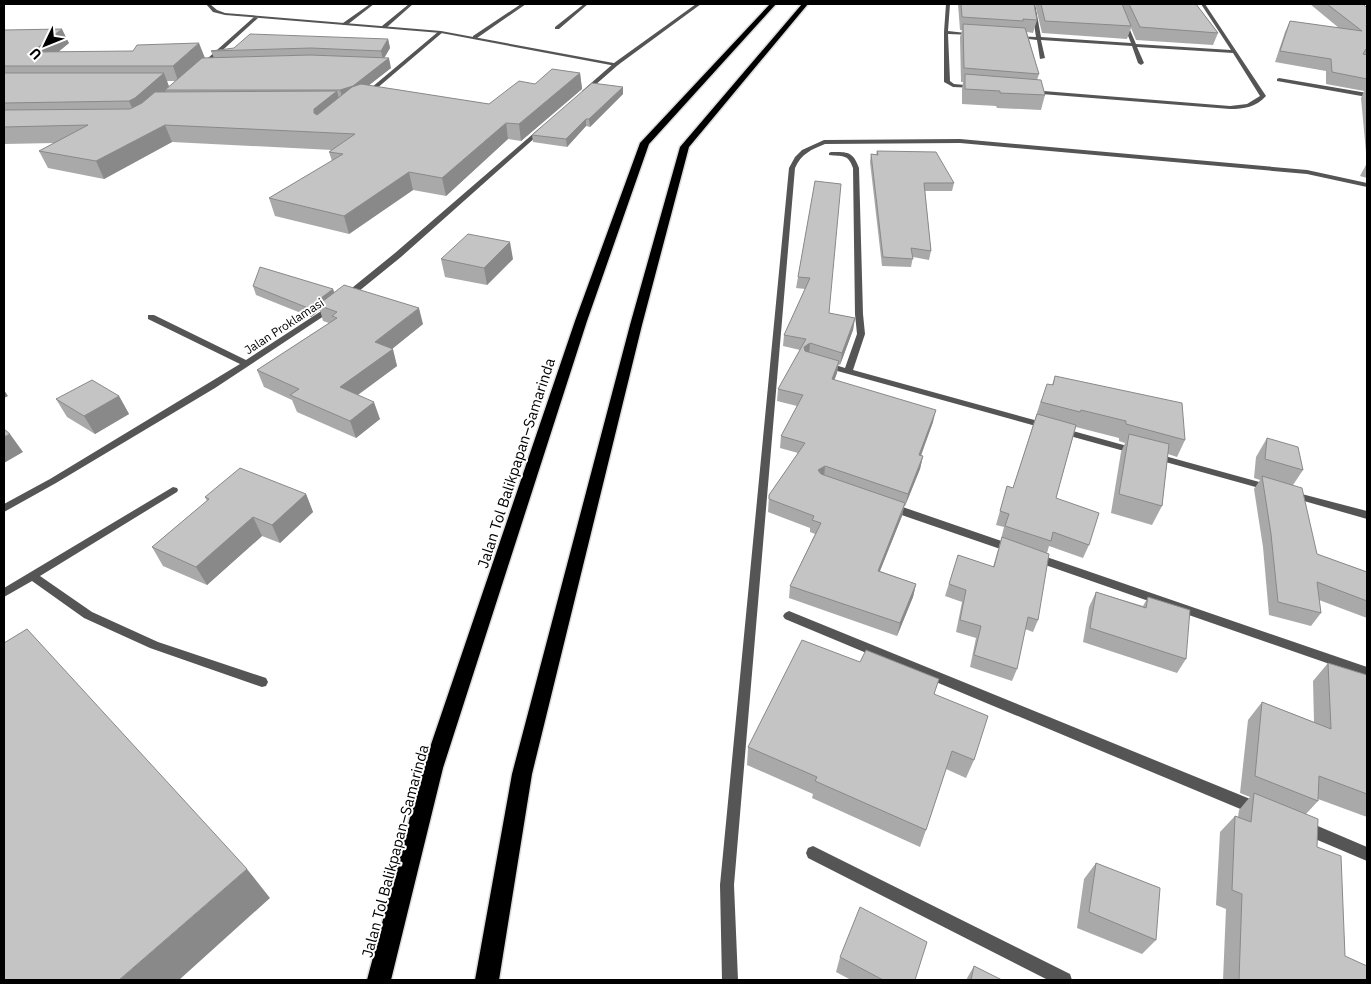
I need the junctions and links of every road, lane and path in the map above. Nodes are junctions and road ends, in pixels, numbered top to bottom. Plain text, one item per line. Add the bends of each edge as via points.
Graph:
1 (208, 4) edge
2 (372, 4) edge
3 (411, 4) edge
4 (524, 4) edge
5 (586, 4) edge
6 (699, 4) edge
7 (773, 4) edge
8 (805, 4) edge
9 (948, 4) edge
10 (1032, 4) edge
11 (1117, 4) edge
12 (1202, 4) edge
13 (256, 18) junction
14 (345, 24) junction
15 (384, 27) junction
16 (557, 28) dead end
17 (441, 32) junction
18 (946, 32) junction
19 (983, 35) edge
20 (1011, 36) edge
21 (475, 37) junction
22 (1039, 38) junction
23 (1134, 45) junction
24 (1234, 52) junction
25 (1042, 58) dead end
26 (1141, 62) dead end
27 (204, 64) junction
28 (214, 64) edge
29 (394, 64) dead end
30 (616, 64) junction
31 (402, 65) junction
32 (198, 69) edge
33 (1279, 80) dead end
34 (983, 88) edge
35 (1022, 91) edge
36 (1367, 95) edge
37 (359, 100) edge
38 (574, 101) edge
39 (553, 119) edge
40 (831, 154) dead end
41 (1367, 185) edge
42 (151, 317) dead end
43 (818, 363) edge
44 (246, 364) junction
45 (848, 371) junction
46 (173, 490) dead end
47 (881, 503) edge
48 (4, 508) edge
49 (1367, 515) edge
50 (32, 576) junction
51 (4, 593) edge
52 (789, 616) dead end
53 (1367, 672) edge
54 (262, 682) dead end
55 (1267, 812) edge
56 (1294, 824) edge
57 (813, 853) dead end
58 (1367, 854) edge
59 (379, 980) edge
60 (487, 980) edge
61 (730, 980) edge
62 (1064, 980) edge

1 - 13 street via 216,12
2 - 14 street
3 - 15 street
4 - 21 street
5 - 16 street
6 - 30 street
7 - 59 highway, Jalan Tol Balikpapan–Samarinda via 645,142 581,321 433,768
8 - 60 highway via 685,147 636,325 522,774
9 - 18 street
10 - 22 street
11 - 23 street
12 - 24 street
13 - 14 street
13 - 27 street
14 - 15 street
15 - 17 street
17 - 21 street
17 - 31 street
18 - 19 street
18 - 34 street via 947,82
20 - 22 street
21 - 30 street
22 - 23 street
22 - 25 street
23 - 24 street
23 - 26 street
24 - 35 street via 1263,96 1259,102 1218,107
27 - 28 street
27 - 32 street
29 - 31 street
30 - 38 street
31 - 37 street
33 - 36 street
39 - 44 street, Jalan Proklamasi via 325,314
40 - 45 street via 846,154 853,159 856,168 861,334
41 - 61 street via 1307,172 960,141 824,142 803,151 795,160 727,885
42 - 44 street
43 - 45 street
44 - 48 street, Jalan Proklamasi
45 - 49 street
46 - 50 street
47 - 53 street
50 - 51 street
50 - 54 street via 88,615 154,646
52 - 55 street
56 - 58 street
57 - 62 street

